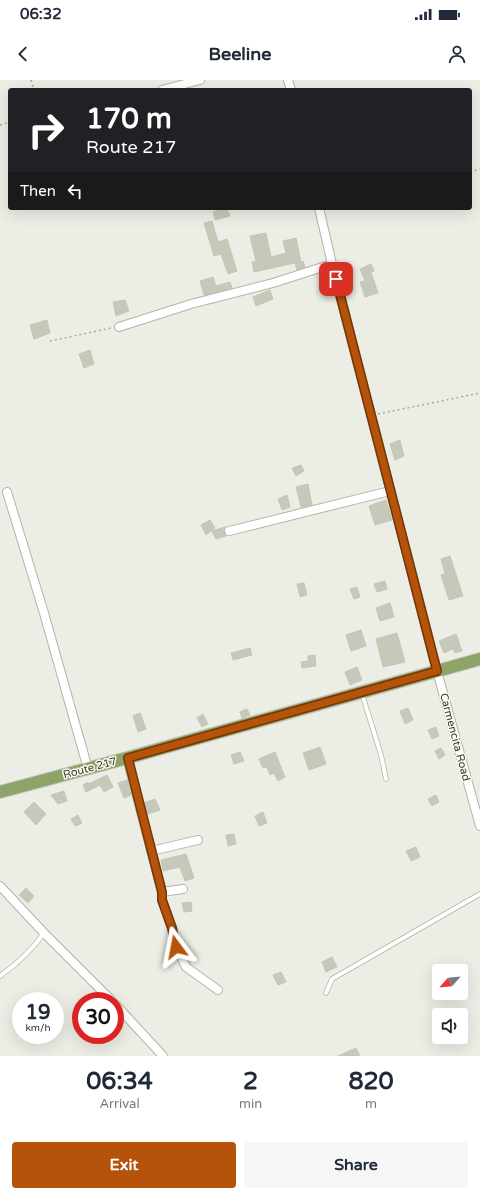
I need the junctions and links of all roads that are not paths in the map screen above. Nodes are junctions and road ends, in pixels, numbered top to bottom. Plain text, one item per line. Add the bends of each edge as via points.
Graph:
1 (200, 80) edge
2 (170, 88) edge
3 (318, 210) edge
4 (332, 264) junction
5 (119, 327) road end
6 (390, 491) junction
7 (7, 492) dead end
8 (229, 531) dead end
9 (480, 658) edge
10 (437, 671) junction
11 (361, 692) junction
12 (128, 758) junction
13 (88, 769) junction
14 (386, 779) dead end
15 (0, 792) edge
16 (480, 826) edge
17 (198, 840) dead end
18 (151, 851) junction
19 (0, 886) edge
20 (183, 889) dead end
21 (162, 892) junction
22 (480, 894) edge
23 (44, 933) junction
24 (0, 976) edge
25 (218, 990) dead end
26 (103, 992) edge
27 (326, 993) dead end
28 (124, 1014) edge
29 (163, 1056) edge

1 - 2 street
3 - 4 street, Carmencita Road
4 - 5 street
4 - 6 street, Carmencita Road
6 - 8 street
6 - 10 street, Carmencita Road
7 - 13 street
9 - 10 main road, Route 217
10 - 11 main road, Route 217
10 - 16 street, Carmencita Road
11 - 12 main road, Route 217
11 - 14 lane
12 - 13 main road, Route 217
12 - 18 street
13 - 15 main road, Route 217
17 - 18 street
18 - 21 street
19 - 23 street
20 - 21 street
21 - 25 street via 176,947 186,967
22 - 27 lane via 332,979
23 - 24 lane via 35,945
23 - 26 street
28 - 29 street

